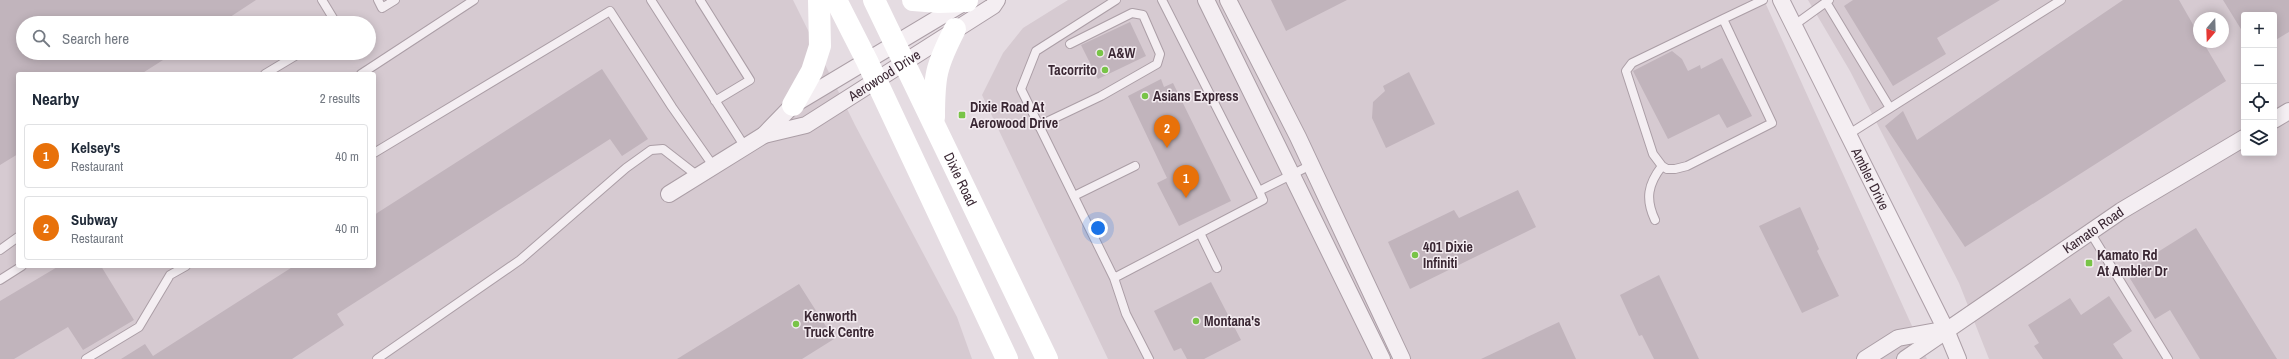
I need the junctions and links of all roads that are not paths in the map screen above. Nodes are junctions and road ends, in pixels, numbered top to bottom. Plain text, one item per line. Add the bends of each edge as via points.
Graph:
1 (322, 0) edge
2 (378, 0) edge
3 (395, 0) edge
4 (474, 0) edge
5 (651, 0) edge
6 (700, 0) edge
7 (819, 0) edge
8 (836, 0) edge
9 (874, 0) edge
10 (913, 0) edge
11 (968, 0) edge
12 (997, 0) edge
13 (1116, 0) edge
14 (1162, 0) edge
15 (1206, 0) edge
16 (1228, 0) edge
17 (1763, 0) edge
18 (1781, 0) edge
19 (2061, 0) edge
20 (1827, 1) edge
21 (332, 16) edge
22 (1723, 19) junction
23 (1793, 26) junction
24 (955, 29) junction
25 (1070, 44) dead end
26 (901, 53) junction
27 (288, 60) edge
28 (867, 61) junction
29 (268, 72) edge
30 (364, 72) edge
31 (876, 81) junction
32 (715, 101) junction
33 (793, 105) junction
34 (1890, 108) junction
35 (2289, 111) edge
36 (2277, 118) edge
37 (934, 126) junction
38 (1038, 126) junction
39 (1849, 134) junction
40 (764, 136) junction
41 (2241, 140) edge
42 (745, 148) junction
43 (376, 152) edge
44 (1311, 165) junction
45 (1135, 166) dead end
46 (1662, 166) junction
47 (714, 167) junction
48 (1293, 175) junction
49 (700, 177) junction
50 (1259, 191) junction
51 (669, 194) dead end
52 (1074, 196) junction
53 (1655, 220) dead end
54 (2090, 232) junction
55 (1200, 234) junction
56 (16, 238) edge
57 (0, 250) edge
58 (19, 268) edge
59 (182, 268) edge
60 (1217, 268) dead end
61 (1114, 278) junction
62 (0, 280) edge
63 (1373, 318) junction
64 (1946, 330) junction
65 (86, 359) edge
66 (377, 359) edge
67 (1007, 359) edge
68 (1047, 359) edge
69 (1150, 359) edge
70 (1382, 359) edge
71 (1402, 359) edge
72 (1865, 359) edge
73 (1905, 359) edge
74 (1958, 359) edge
75 (2168, 359) edge

1 - 21 lane
2 - 3 lane via 382,8
4 - 30 lane
5 - 32 lane
6 - 32 lane via 750,80
7 - 33 main road via 820,46 812,72
8 - 28 main road
9 - 26 main road, Dixie Road
10 - 11 main road
11 - 26 street, Aerowood Drive
12 - 24 street, Aerowood Drive via 993,6
13 - 38 lane via 1036,51 1021,89
14 - 50 lane
15 - 48 street
16 - 44 street
17 - 22 lane
18 - 23 street, Ambler Drive
19 - 34 lane
20 - 23 lane
20 - 34 lane
22 - 46 lane via 1632,63 1626,71 1649,146
22 - 46 lane via 1772,123 1687,166 1675,169
23 - 39 street, Ambler Drive
24 - 26 street, Aerowood Drive
24 - 37 main road via 939,60 934,83
25 - 38 lane via 1132,13 1143,15 1160,54 1157,64 1101,96
26 - 28 street, Aerowood Drive
26 - 31 street, Aerowood Drive
26 - 37 main road, Dixie Road
27 - 29 lane
28 - 31 main road
28 - 33 street, Aerowood Drive
31 - 40 street, Aerowood Drive via 806,125
31 - 67 main road
32 - 42 lane
33 - 40 street, Aerowood Drive
34 - 39 lane
35 - 36 street
37 - 68 main road, Dixie Road
38 - 52 lane
39 - 64 street, Ambler Drive
40 - 42 street, Aerowood Drive
41 - 54 street, Kamato Road
42 - 47 street, Aerowood Drive
43 - 47 lane via 610,11
44 - 48 lane
44 - 63 street
45 - 52 lane
46 - 53 lane via 1654,176 1648,193 1648,203
47 - 49 street, Aerowood Drive
48 - 50 lane
48 - 63 street
49 - 51 street, Aerowood Drive
49 - 66 lane via 663,149 651,150 626,168 520,260
50 - 55 lane via 1263,200
52 - 61 lane
54 - 64 street, Kamato Road
54 - 75 lane
55 - 60 lane
55 - 61 lane
56 - 57 lane
58 - 62 lane
59 - 65 lane via 170,275 139,327
61 - 69 lane via 1126,314
63 - 70 street
63 - 71 street
64 - 72 street via 1898,338
64 - 73 street, Kamato Road
64 - 74 street, Ambler Drive

